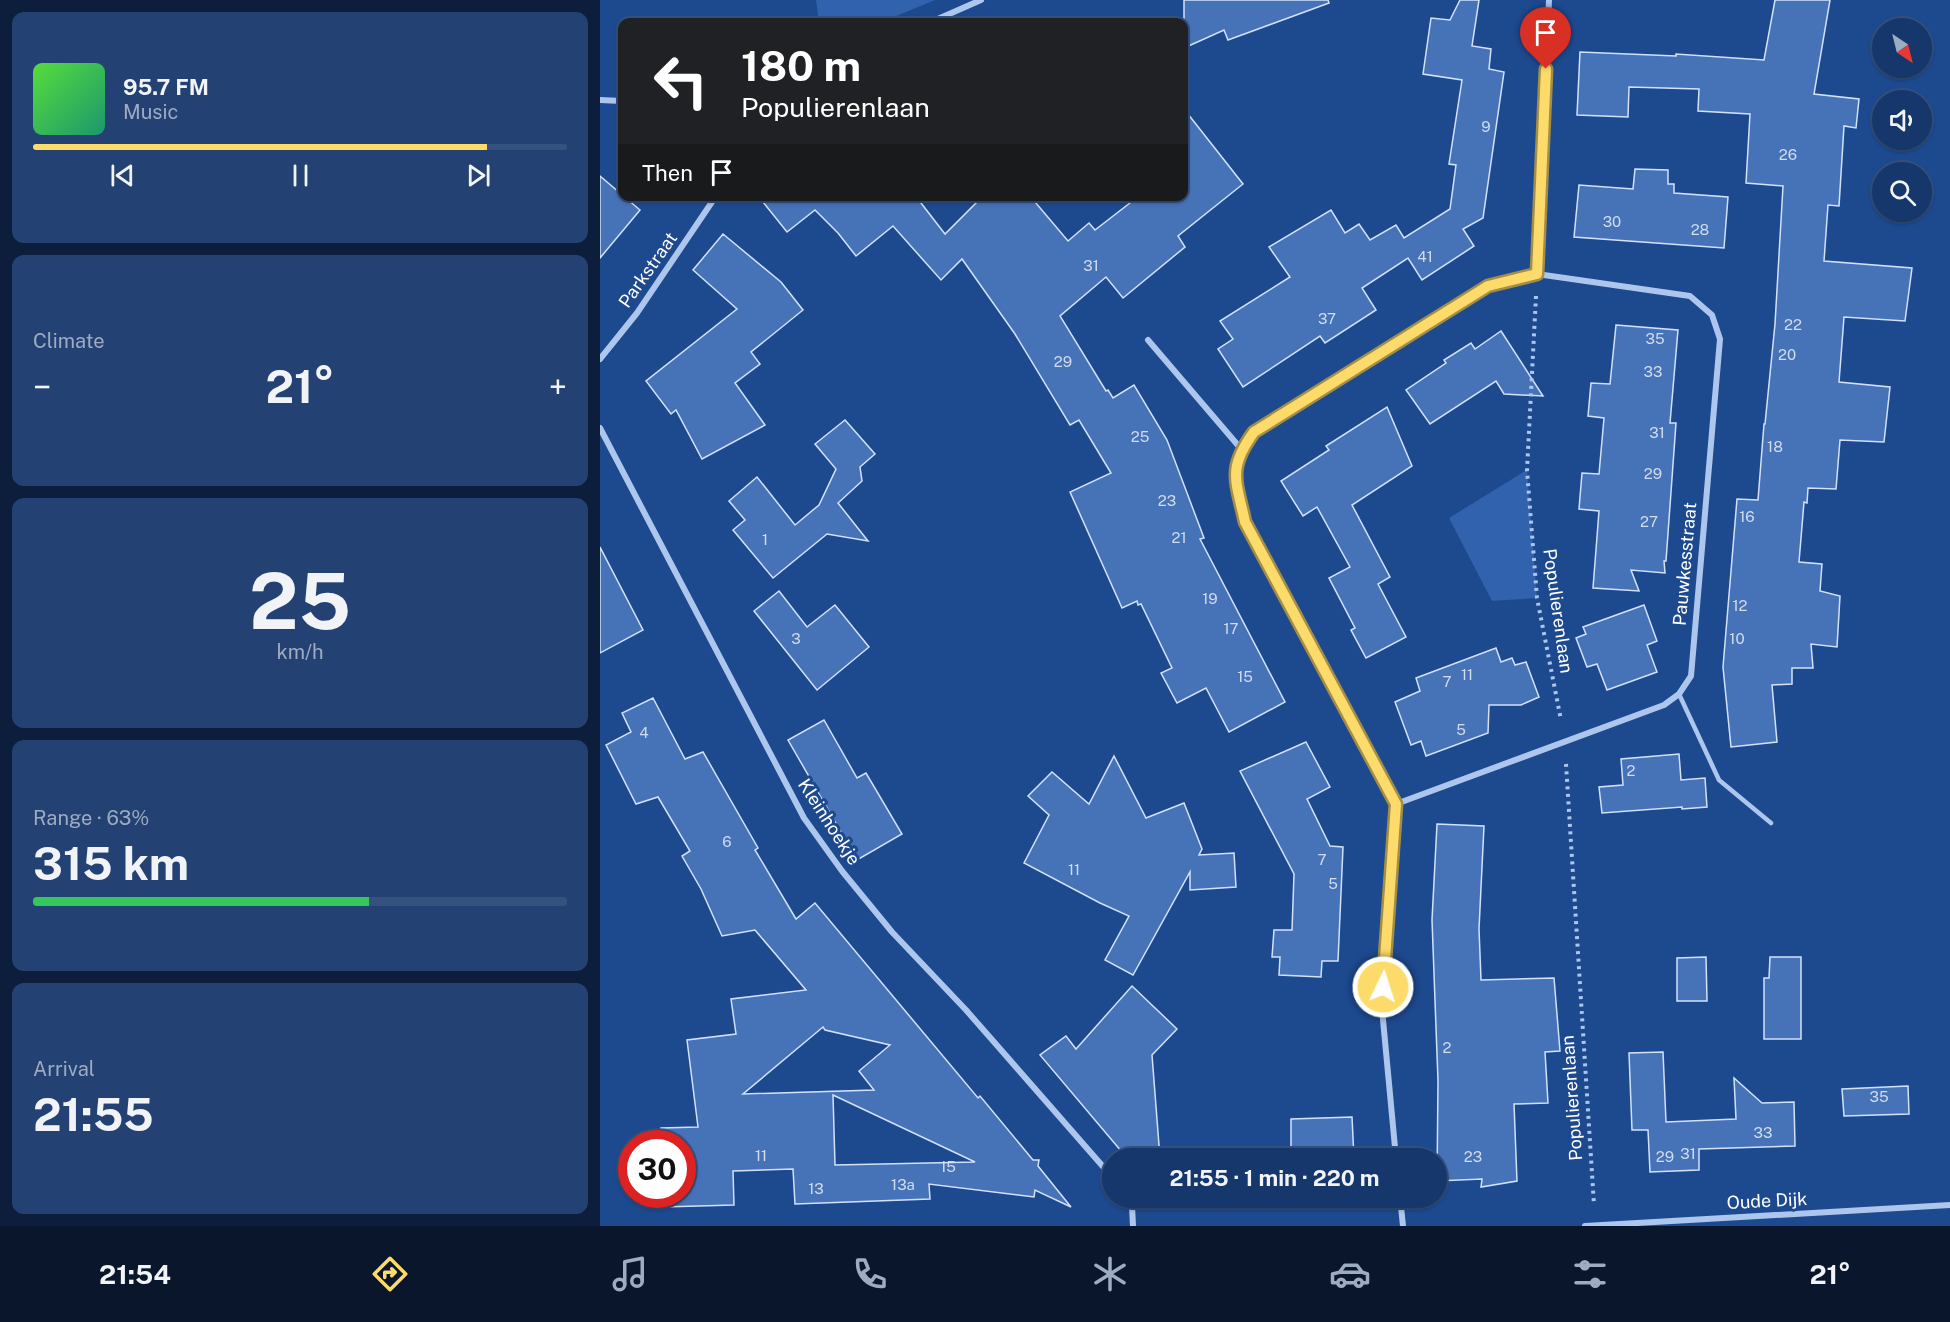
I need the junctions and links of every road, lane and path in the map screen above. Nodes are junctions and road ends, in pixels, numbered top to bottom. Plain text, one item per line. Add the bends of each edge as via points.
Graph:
1 (981, 0) edge
2 (1549, 0) edge
3 (940, 18) edge
4 (600, 100) edge
5 (618, 101) edge
6 (714, 201) edge
7 (1537, 274) junction
8 (1148, 340) dead end
9 (600, 359) edge
10 (600, 428) edge
11 (1242, 450) junction
12 (1679, 694) junction
13 (1565, 742) junction
14 (1396, 804) junction
15 (1771, 823) dead end
16 (1395, 1148) edge
17 (1102, 1165) edge
18 (1950, 1206) edge
19 (1132, 1208) edge
20 (1401, 1208) edge
21 (1133, 1226) edge
22 (1403, 1226) edge
23 (1585, 1226) edge
24 (1596, 1226) edge

1 - 3 street
2 - 7 street
4 - 5 street
6 - 9 street, Parkstraat via 637,313
7 - 11 street via 1488,286 1254,432
7 - 12 street, Pauwkesstraat via 1690,296 1712,315 1720,339 1691,676
7 - 13 path, Populierenlaan via 1527,470 1538,598
8 - 11 street
10 - 17 street, Kleinhoekje via 804,818 892,932
11 - 14 street via 1235,472 1245,522
12 - 13 street via 1664,705
12 - 15 lane via 1719,780
13 - 14 street
13 - 24 path, Populierenlaan
14 - 16 street via 1382,1009
18 - 24 street, Oude Dijk
19 - 21 street
20 - 22 street
23 - 24 street, Oude Dijk

